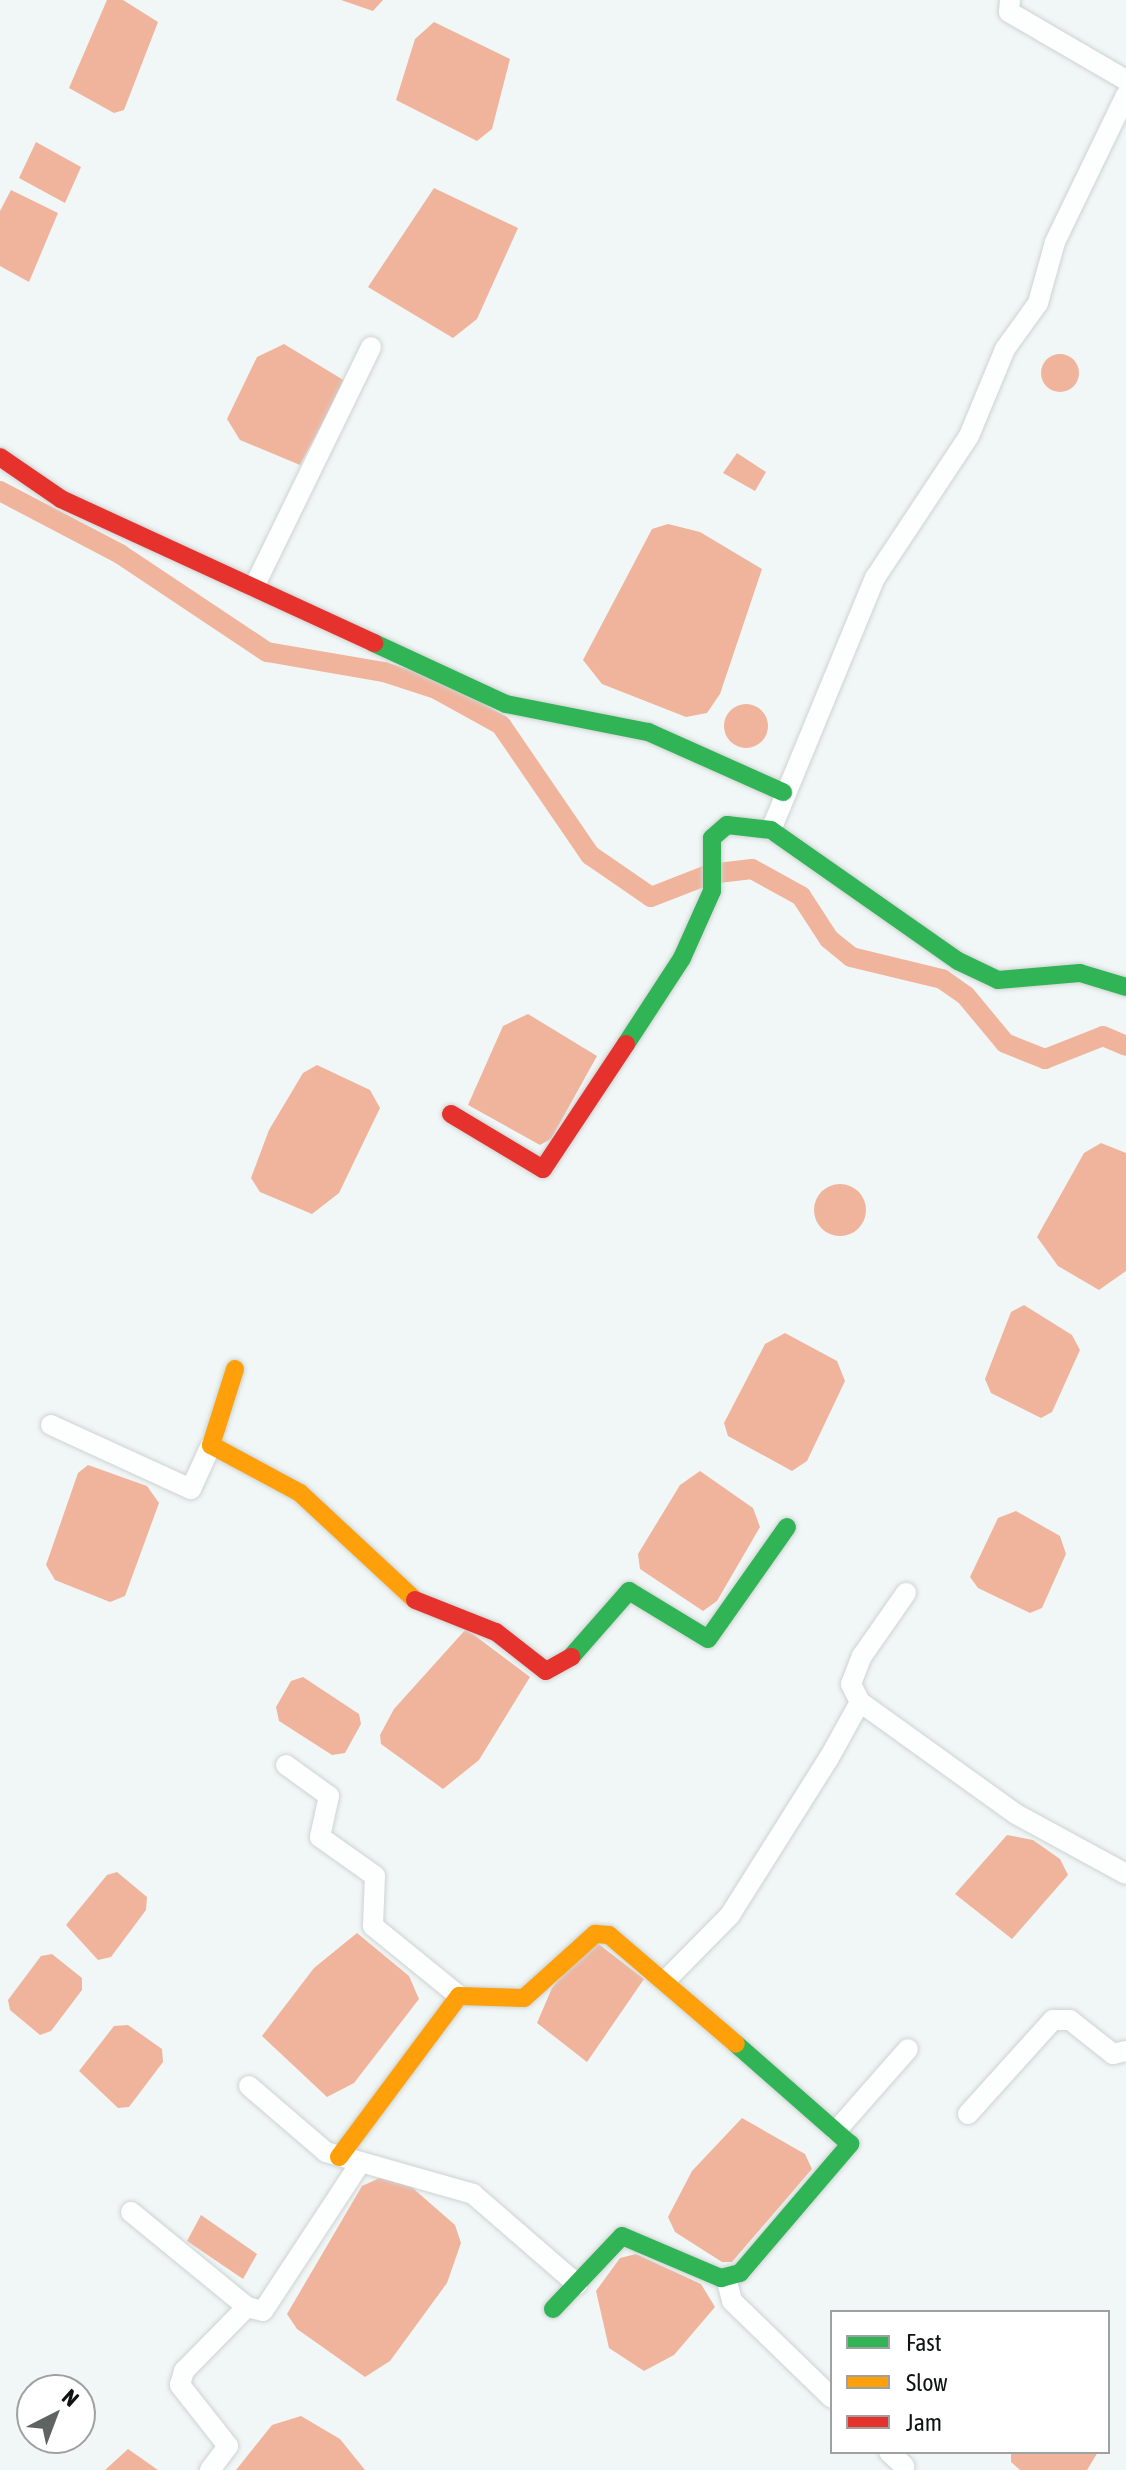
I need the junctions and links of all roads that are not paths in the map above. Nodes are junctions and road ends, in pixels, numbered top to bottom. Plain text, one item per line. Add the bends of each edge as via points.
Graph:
1 (1010, 0) edge
2 (1126, 80) edge
3 (1126, 95) edge
4 (371, 347) dead end
5 (0, 457) edge
6 (254, 587) junction
7 (783, 792) junction
8 (771, 830) junction
9 (1126, 987) edge
10 (451, 1114) dead end
11 (235, 1369) dead end
12 (51, 1425) dead end
13 (211, 1445) junction
14 (787, 1527) dead end
15 (906, 1593) dead end
16 (860, 1702) junction
17 (286, 1765) dead end
18 (1126, 1874) edge
19 (665, 1981) junction
20 (459, 1996) junction
21 (908, 2049) dead end
22 (1126, 2051) edge
23 (249, 2086) dead end
24 (968, 2114) dead end
25 (836, 2131) junction
26 (339, 2157) junction
27 (359, 2165) junction
28 (131, 2212) dead end
29 (726, 2278) junction
30 (577, 2284) junction
31 (247, 2307) junction
32 (553, 2309) dead end
33 (830, 2396) edge
34 (210, 2470) edge

1 - 2 street via 1009,12
3 - 7 street via 1055,242 1038,303 1005,349 969,436 875,578
4 - 6 street
5 - 6 street via 61,499
6 - 7 street via 506,704 648,732
7 - 8 street
8 - 9 street via 958,961 998,980 1080,973
8 - 10 street via 727,825 712,838 712,891 682,958 543,1169
11 - 13 street
12 - 13 street via 191,1489
13 - 14 street via 300,1493 404,1596 496,1632 546,1671 561,1668 629,1591 708,1639
15 - 16 street via 862,1656 851,1684
16 - 18 street via 1016,1814
16 - 19 street via 730,1915
17 - 20 street via 329,1796 320,1837 375,1876 373,1926
19 - 20 street via 609,1935 595,1934 524,1998
19 - 25 street
20 - 26 street
21 - 25 street
22 - 24 street via 1113,2054 1070,2020 1053,2020
23 - 26 street
25 - 29 street via 850,2144 750,2264
26 - 27 street
27 - 30 street via 408,2171 473,2194
27 - 31 street via 263,2311
28 - 31 street
29 - 30 street via 622,2236
29 - 33 street via 732,2301
30 - 32 street
31 - 34 street via 184,2371 180,2385 228,2446

